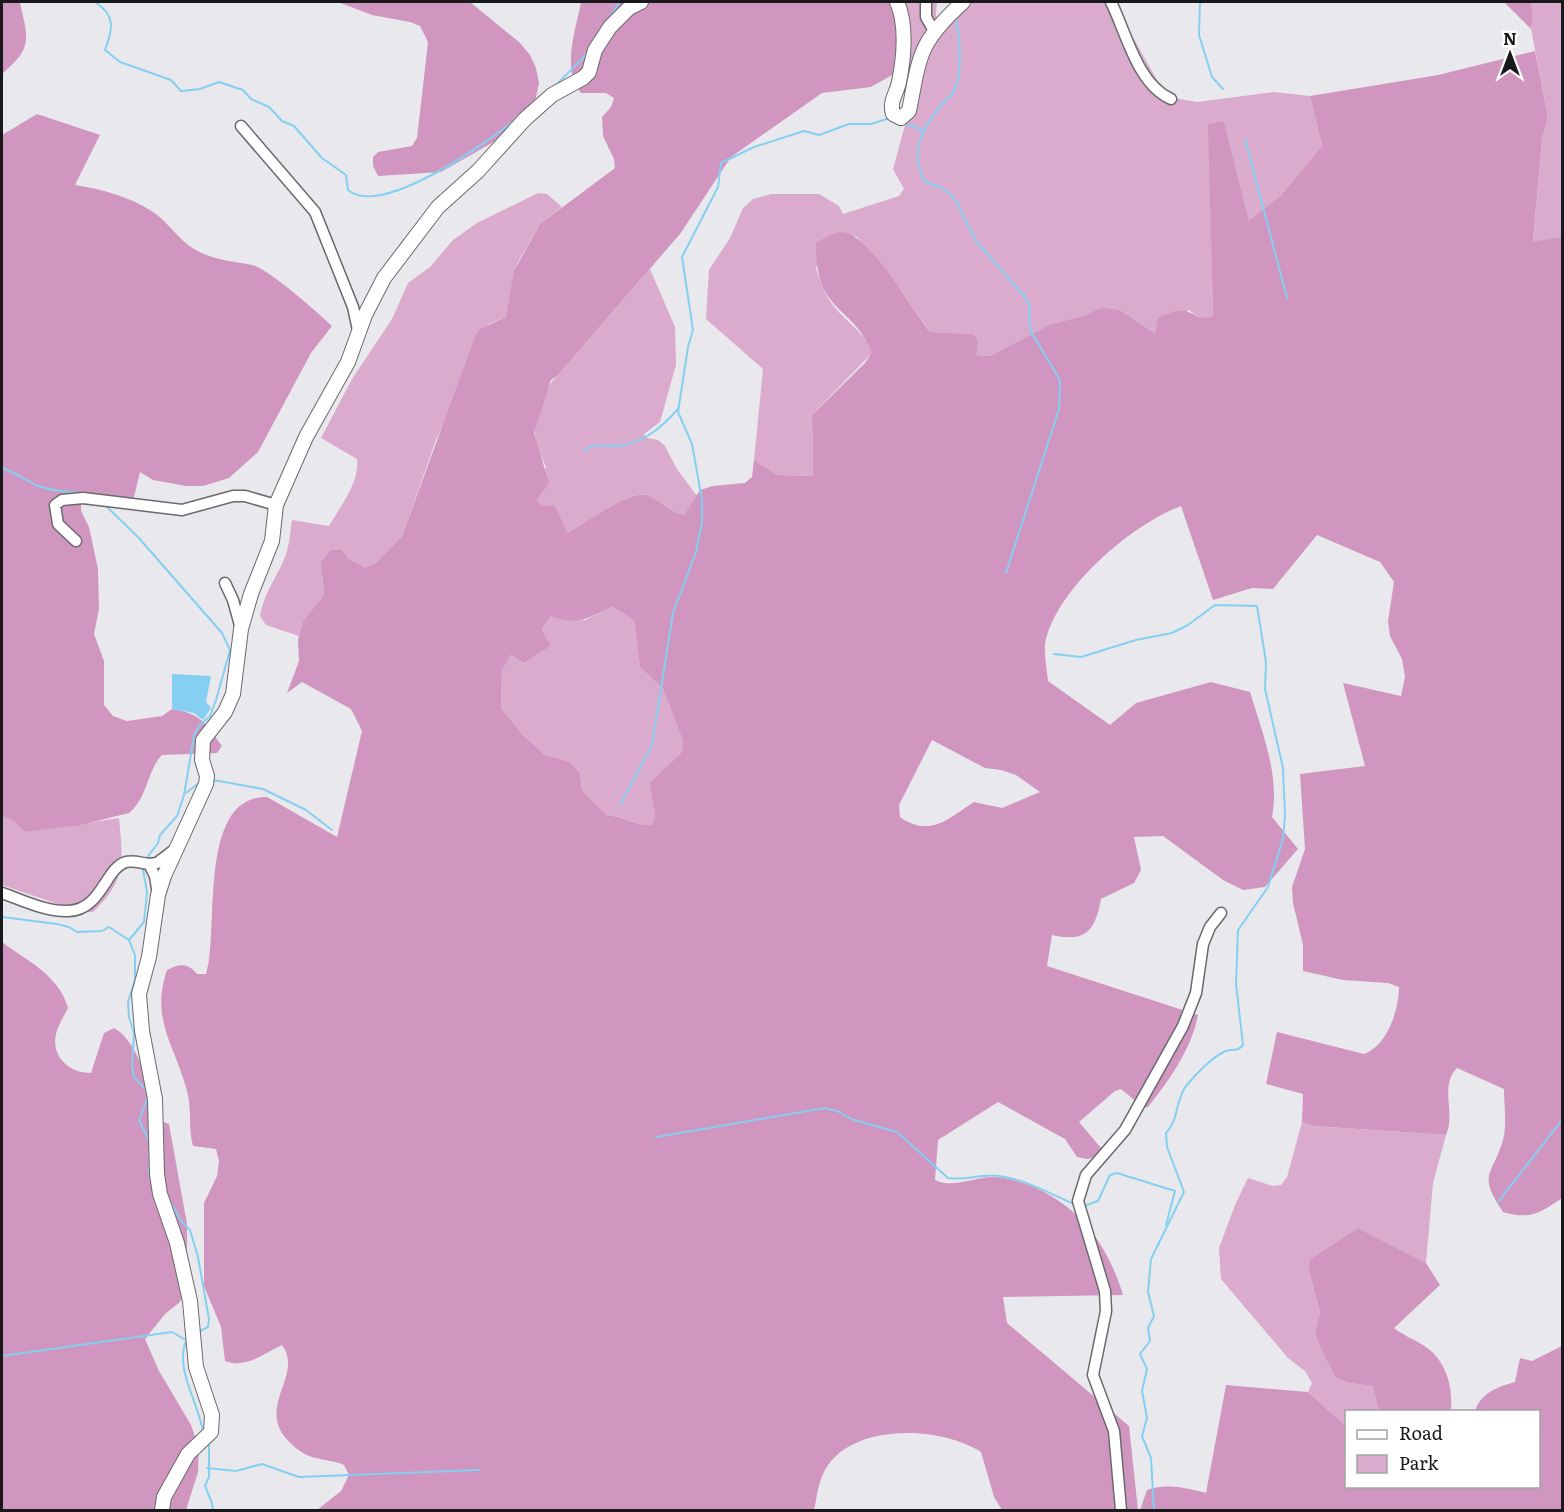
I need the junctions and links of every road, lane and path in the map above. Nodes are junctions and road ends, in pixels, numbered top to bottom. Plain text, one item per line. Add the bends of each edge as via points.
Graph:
1 (641, 2) edge
2 (897, 2) edge
3 (926, 2) edge
4 (963, 2) edge
5 (1111, 2) edge
6 (934, 31) junction
7 (1171, 99) dead end
8 (241, 126) dead end
9 (358, 330) junction
10 (276, 505) junction
11 (76, 542) dead end
12 (225, 583) dead end
13 (241, 629) junction
14 (174, 850) junction
15 (148, 864) junction
16 (2, 893) edge
17 (158, 895) junction
18 (1221, 913) dead end
19 (162, 1510) edge
20 (1121, 1510) edge

1 - 9 street via 610,27 595,50 589,72 552,94 438,207 389,270
2 - 6 street via 902,12 902,51 891,108 897,118 909,111 922,51
3 - 6 street via 926,17
4 - 6 street
5 - 7 street via 1142,69 1157,90
8 - 9 street via 315,212 353,307
9 - 10 street via 348,362 306,437
10 - 11 street via 245,496 182,510 101,499 62,500 55,505 58,524
10 - 13 street via 272,541 250,594
12 - 13 street
13 - 14 street via 233,694 225,712 203,740 206,784
14 - 15 street via 157,863
14 - 17 street
15 - 16 street via 123,863 92,902 69,911
15 - 17 street
17 - 19 street via 139,1010 155,1099 160,1194 177,1243 194,1328 196,1367 212,1415 211,1432 188,1455 164,1497
18 - 20 street via 1203,944 1196,993 1184,1026 1125,1130 1086,1175 1078,1201 1105,1291 1106,1311 1093,1375 1114,1431

